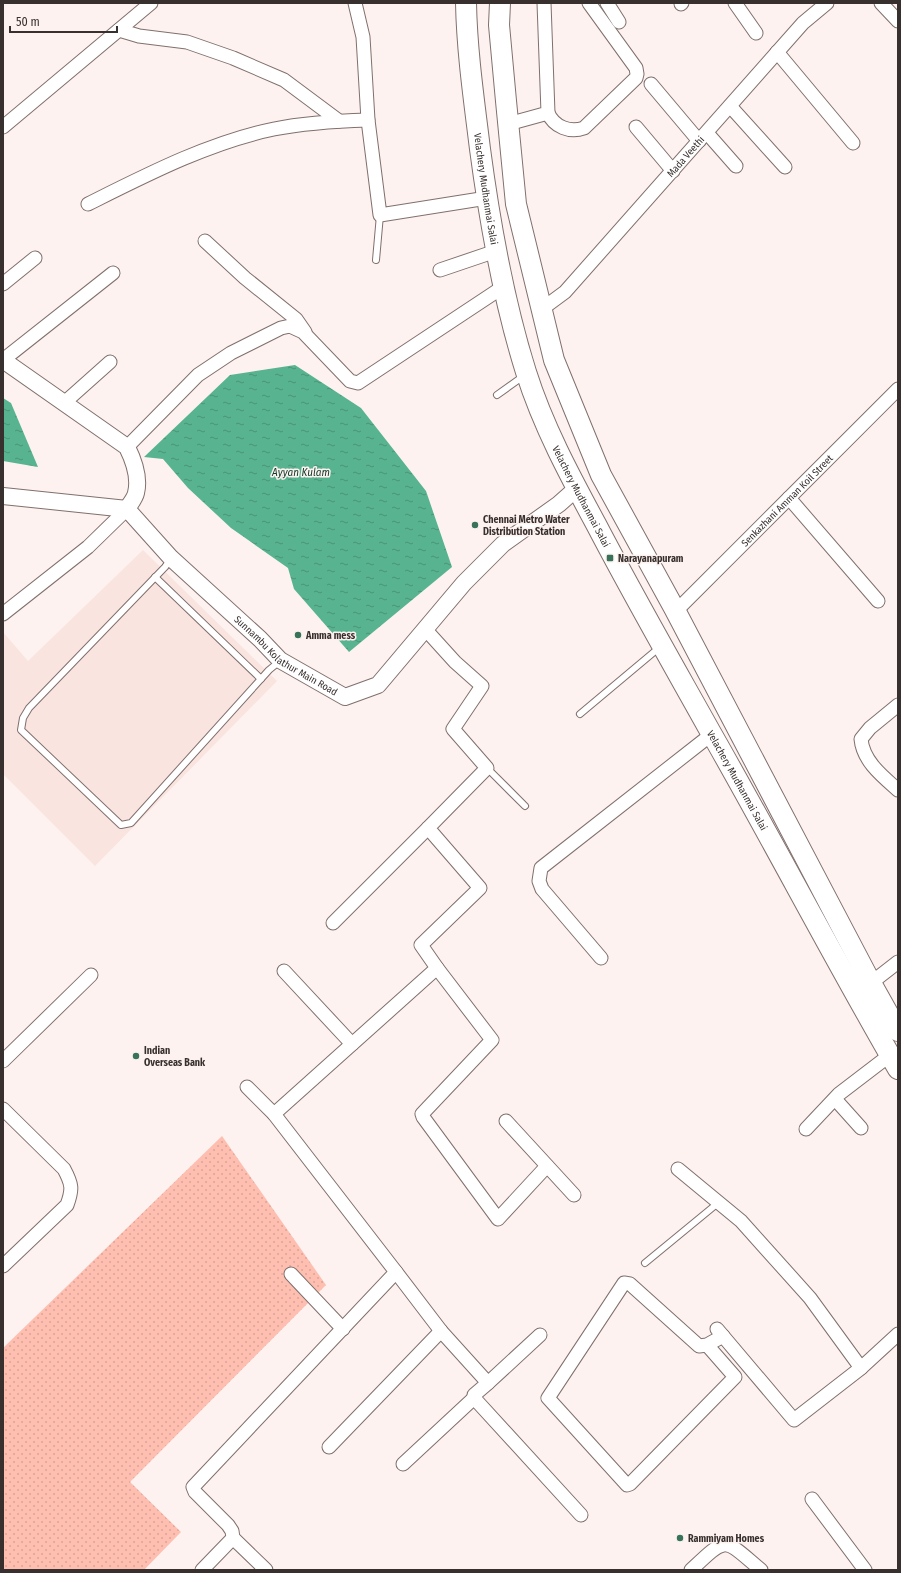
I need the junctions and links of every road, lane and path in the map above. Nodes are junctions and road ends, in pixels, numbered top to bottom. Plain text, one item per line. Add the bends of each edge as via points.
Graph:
1 (151, 3) edge
2 (356, 3) edge
3 (466, 3) edge
4 (500, 3) edge
5 (544, 3) edge
6 (589, 3) edge
7 (607, 3) edge
8 (735, 3) edge
9 (827, 3) edge
10 (882, 3) edge
11 (898, 21) edge
12 (619, 22) dead end
13 (119, 30) junction
14 (756, 33) dead end
15 (778, 52) junction
16 (651, 84) dead end
17 (730, 106) junction
18 (548, 113) junction
19 (368, 120) junction
20 (339, 121) junction
21 (508, 124) junction
22 (636, 127) dead end
23 (3, 128) edge
24 (703, 137) junction
25 (853, 143) dead end
26 (736, 166) dead end
27 (785, 167) dead end
28 (673, 171) junction
29 (486, 198) junction
30 (88, 204) dead end
31 (380, 215) junction
32 (206, 241) dead end
33 (496, 251) junction
34 (35, 258) dead end
35 (376, 260) dead end
36 (440, 270) dead end
37 (113, 273) dead end
38 (3, 284) edge
39 (503, 287) junction
40 (542, 309) junction
41 (307, 337) junction
42 (3, 360) edge
43 (110, 362) dead end
44 (526, 374) junction
45 (898, 389) edge
46 (497, 395) dead end
47 (64, 403) junction
48 (127, 447) junction
49 (577, 488) junction
50 (3, 496) edge
51 (789, 498) junction
52 (127, 509) junction
53 (171, 558) junction
54 (155, 578) junction
55 (878, 601) dead end
56 (674, 608) junction
57 (3, 614) edge
58 (426, 630) junction
59 (662, 646) junction
60 (280, 660) junction
61 (261, 679) junction
62 (898, 705) edge
63 (580, 714) dead end
64 (712, 734) junction
65 (487, 768) junction
66 (898, 790) edge
67 (525, 806) dead end
68 (428, 828) junction
69 (333, 923) dead end
70 (601, 958) dead end
71 (898, 962) edge
72 (437, 968) junction
73 (284, 971) dead end
74 (91, 975) dead end
75 (871, 984) junction
76 (853, 992) junction
77 (898, 1031) edge
78 (352, 1044) junction
79 (3, 1061) edge
80 (894, 1062) edge
81 (248, 1087) dead end
82 (835, 1099) junction
83 (3, 1109) edge
84 (274, 1114) junction
85 (506, 1121) dead end
86 (861, 1128) dead end
87 (806, 1129) dead end
88 (547, 1166) junction
89 (678, 1169) dead end
90 (574, 1195) dead end
91 (718, 1203) junction
92 (645, 1263) dead end
93 (3, 1266) edge
94 (396, 1272) junction
95 (291, 1274) dead end
96 (343, 1329) junction
97 (441, 1331) junction
98 (898, 1334) edge
99 (540, 1335) dead end
100 (707, 1345) junction
101 (738, 1355) junction
102 (725, 1365) junction
103 (861, 1368) junction
104 (488, 1383) junction
105 (474, 1398) junction
106 (329, 1446) dead end
107 (403, 1464) dead end
108 (812, 1499) dead end
109 (581, 1515) dead end
110 (233, 1538) junction
111 (202, 1570) edge
112 (266, 1570) edge
113 (691, 1570) edge
114 (760, 1570) edge
115 (865, 1570) edge

1 - 13 street
2 - 19 street via 363,37
3 - 29 main road, Velachery Mudhanmai Salai
4 - 21 main road via 499,25
5 - 18 street
6 - 18 street via 636,68 636,78 584,128 569,131 555,123
7 - 12 street
8 - 14 street
9 - 15 street, Mada Veethi via 803,23
10 - 11 street
13 - 20 street via 139,36 187,42 233,58 284,80
13 - 23 street
15 - 17 street, Mada Veethi
15 - 25 street
16 - 24 street
17 - 24 street, Mada Veethi
17 - 27 street
18 - 21 street
19 - 20 street
19 - 31 street
20 - 30 street via 274,129 215,145
21 - 40 main road via 516,204
22 - 28 street
24 - 26 street
24 - 28 street, Mada Veethi
28 - 40 street, Mada Veethi via 565,292
29 - 31 street
29 - 33 main road, Velachery Mudhanmai Salai
31 - 35 lane
32 - 41 street via 245,278 296,319
33 - 36 street
33 - 39 main road, Velachery Mudhanmai Salai
34 - 38 street
37 - 42 street
39 - 41 street via 358,383 350,381
39 - 44 main road, Velachery Mudhanmai Salai
40 - 56 main road via 554,360 601,475
41 - 48 street via 297,328 280,328 231,353 198,375
42 - 47 street
43 - 47 street
44 - 46 lane
44 - 49 main road, Velachery Mudhanmai Salai
45 - 51 street, Senkazhani Amman Koil Street
47 - 48 street
48 - 52 street via 135,461 137,479 136,494
49 - 58 street, Sunnambu Kolathur Main Road via 503,544 464,583
49 - 59 main road, Velachery Mudhanmai Salai
50 - 52 street
51 - 55 street
51 - 56 street, Senkazhani Amman Koil Street via 680,607
52 - 53 street, Sunnambu Kolathur Main Road
52 - 57 street via 88,547
53 - 54 lane
53 - 60 street, Sunnambu Kolathur Main Road
54 - 61 lane
54 - 61 lane via 29,708 23,718 21,730 121,825 126,825 131,823
56 - 75 main road
58 - 60 street, Sunnambu Kolathur Main Road via 378,686 345,697
58 - 65 street via 455,662 482,686 453,729
59 - 63 lane
59 - 64 main road, Velachery Mudhanmai Salai
60 - 61 lane
62 - 66 street via 870,728 862,739 862,748 866,757
64 - 70 street via 541,868 539,880 542,889
64 - 76 main road, Velachery Mudhanmai Salai
65 - 67 lane
65 - 68 street
68 - 69 street
68 - 72 street via 480,888 421,945
71 - 75 street
72 - 78 street
72 - 88 street via 492,1040 422,1114 422,1117 498,1219
73 - 78 street
74 - 79 street
75 - 76 street
75 - 77 main road
76 - 80 main road, Velachery Mudhanmai Salai
78 - 84 street
80 - 82 street
81 - 84 street
82 - 86 street
82 - 87 street
83 - 93 street via 64,1169 70,1180 72,1192 67,1205
84 - 94 street
85 - 88 street
88 - 90 street
89 - 91 street
91 - 92 lane
91 - 103 street via 741,1221 810,1298
94 - 96 street
94 - 97 street
95 - 96 street
96 - 110 street via 193,1487 228,1525
97 - 104 street
97 - 106 street
98 - 103 street
99 - 104 street
100 - 101 street via 720,1332
100 - 102 street
100 - 102 street via 699,1346 630,1284 624,1283 548,1398 626,1485 630,1484 736,1377
101 - 102 street
101 - 103 street via 794,1420
104 - 105 street via 474,1395
105 - 107 street
105 - 109 street
108 - 115 street
110 - 111 street
110 - 112 street
113 - 114 street via 714,1548 723,1544 731,1545

